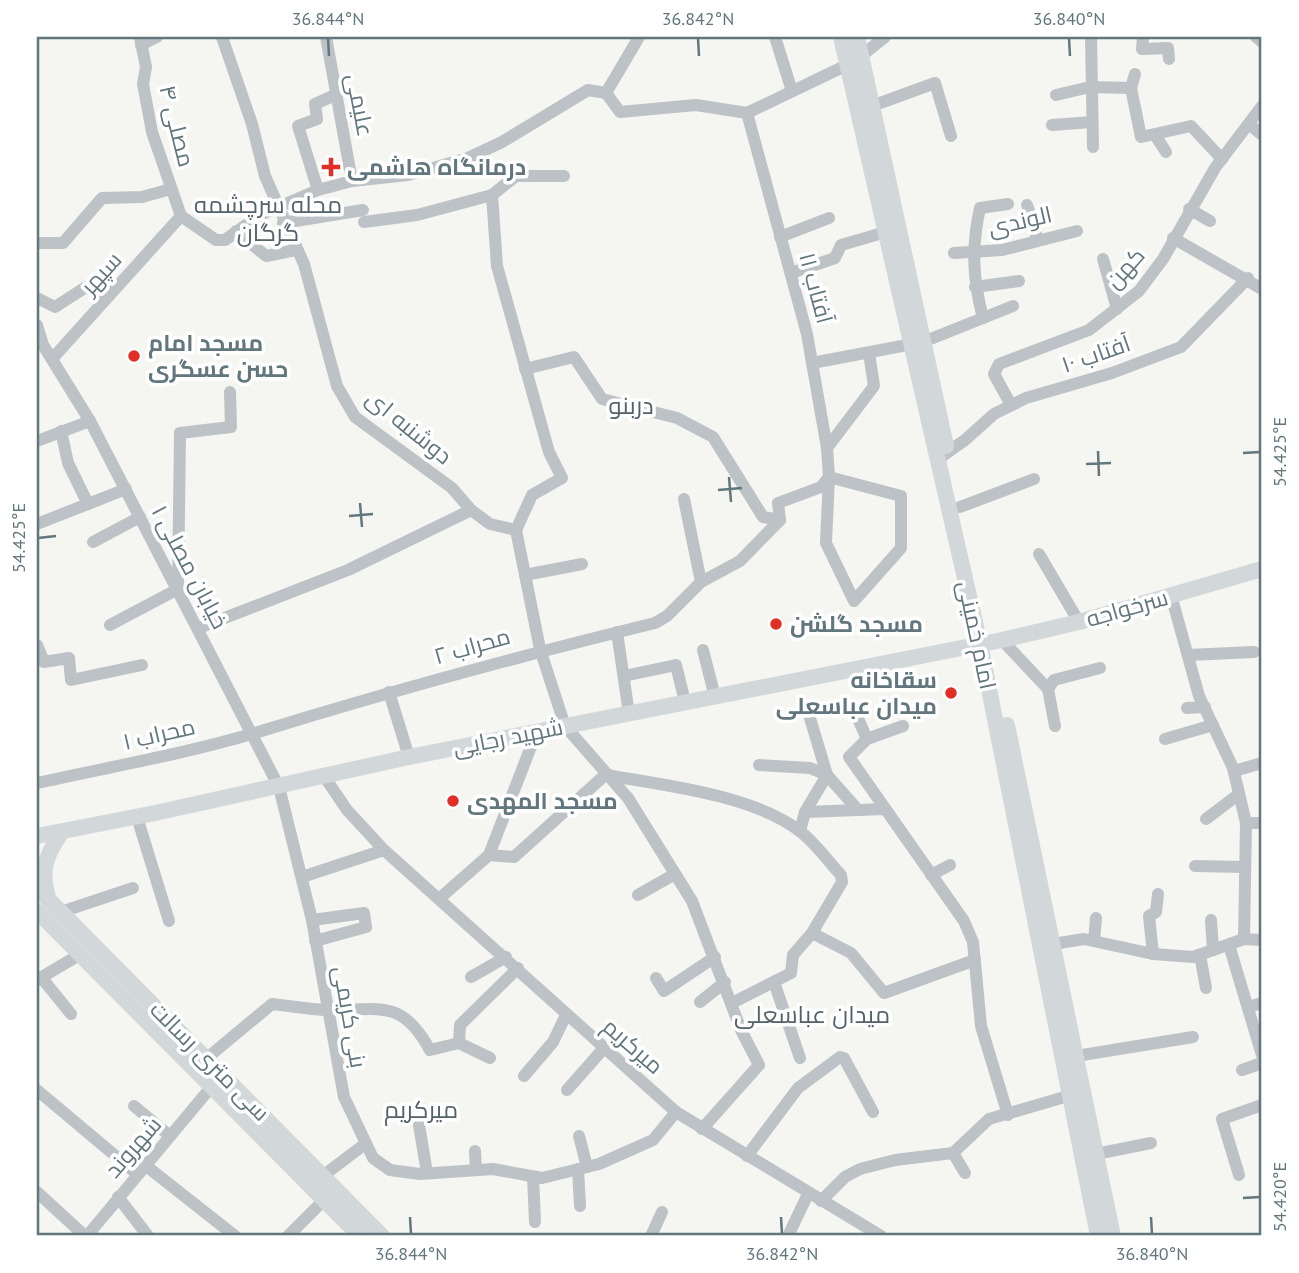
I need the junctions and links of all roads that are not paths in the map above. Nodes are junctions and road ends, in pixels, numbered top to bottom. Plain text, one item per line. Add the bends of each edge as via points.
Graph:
1 (158, 37) edge
2 (222, 37) edge
3 (326, 37) edge
4 (639, 37) edge
5 (775, 37) edge
6 (841, 37) edge
7 (857, 37) edge
8 (885, 37) edge
9 (1091, 37) edge
10 (1143, 37) edge
11 (1256, 37) edge
12 (141, 41) edge
13 (1262, 42) edge
14 (1169, 59) dead end
15 (857, 61) junction
16 (1135, 74) dead end
17 (1090, 87) junction
18 (1131, 88) junction
19 (792, 90) junction
20 (606, 93) junction
21 (1056, 95) dead end
22 (335, 96) junction
23 (872, 106) junction
24 (1262, 106) edge
25 (747, 113) junction
26 (1092, 122) junction
27 (1248, 124) junction
28 (1052, 125) dead end
29 (1156, 135) junction
30 (1262, 135) edge
31 (951, 136) dead end
32 (1093, 147) dead end
33 (1166, 152) dead end
34 (1222, 159) junction
35 (564, 176) dead end
36 (352, 181) junction
37 (171, 189) junction
38 (318, 190) junction
39 (492, 195) junction
40 (1008, 204) dead end
41 (1027, 205) dead end
42 (277, 208) junction
43 (1189, 209) junction
44 (181, 216) junction
45 (829, 218) dead end
46 (1210, 221) dead end
47 (283, 223) junction
48 (1077, 230) dead end
49 (236, 231) junction
50 (886, 232) junction
51 (780, 236) junction
52 (1173, 238) junction
53 (1037, 239) junction
54 (37, 243) edge
55 (296, 250) junction
56 (954, 253) dead end
57 (973, 253) junction
58 (1103, 260) dead end
59 (791, 273) junction
60 (1248, 278) junction
61 (1019, 281) dead end
62 (975, 287) junction
63 (1262, 289) edge
64 (37, 298) edge
65 (106, 298) junction
66 (1013, 306) dead end
67 (1116, 309) junction
68 (984, 318) junction
69 (37, 325) edge
70 (917, 344) junction
71 (40, 346) edge
72 (869, 353) junction
73 (52, 359) junction
74 (812, 363) junction
75 (525, 369) junction
76 (230, 392) dead end
77 (1011, 405) junction
78 (90, 421) junction
79 (61, 431) junction
80 (37, 441) edge
81 (827, 448) junction
82 (943, 456) junction
83 (829, 477) junction
84 (1034, 479) dead end
85 (126, 489) junction
86 (684, 499) dead end
87 (88, 504) junction
88 (960, 508) junction
89 (471, 510) junction
90 (140, 517) junction
91 (780, 520) junction
92 (37, 524) edge
93 (516, 530) junction
94 (93, 542) dead end
95 (1039, 554) dead end
96 (582, 564) dead end
97 (1262, 569) edge
98 (525, 575) junction
99 (701, 582) junction
100 (178, 589) junction
101 (1171, 595) junction
102 (1079, 621) junction
103 (110, 625) dead end
104 (198, 628) junction
105 (617, 632) junction
106 (991, 642) junction
107 (37, 645) edge
108 (540, 649) junction
109 (703, 650) dead end
110 (1254, 652) dead end
111 (1188, 655) junction
112 (142, 665) dead end
113 (1100, 668) dead end
114 (624, 676) junction
115 (1048, 689) junction
116 (388, 692) junction
117 (715, 697) junction
118 (685, 702) junction
119 (852, 705) dead end
120 (1205, 707) junction
121 (1187, 708) dead end
122 (629, 714) junction
123 (810, 719) dead end
124 (1213, 725) junction
125 (565, 726) junction
126 (903, 726) dead end
127 (1055, 726) dead end
128 (537, 731) junction
129 (253, 733) junction
130 (867, 739) junction
131 (1165, 739) dead end
132 (410, 757) junction
133 (1262, 764) edge
134 (759, 765) dead end
135 (1234, 771) junction
136 (606, 775) junction
137 (827, 775) junction
138 (324, 776) junction
139 (37, 783) edge
140 (279, 787) junction
141 (1239, 794) junction
142 (885, 809) junction
143 (858, 810) junction
144 (804, 812) junction
145 (137, 817) junction
146 (1206, 819) dead end
147 (1246, 822) junction
148 (1262, 823) edge
149 (800, 831) junction
150 (61, 833) junction
151 (37, 836) edge
152 (384, 850) junction
153 (489, 855) junction
154 (950, 865) dead end
155 (1195, 866) dead end
156 (1244, 867) junction
157 (675, 874) junction
158 (931, 874) junction
159 (302, 877) junction
160 (133, 888) dead end
161 (1158, 894) dead end
162 (638, 895) dead end
163 (440, 898) junction
164 (41, 900) edge
165 (61, 912) junction
166 (1096, 918) dead end
167 (312, 920) junction
168 (1211, 920) dead end
169 (169, 921) dead end
170 (811, 933) junction
171 (1244, 939) junction
172 (1262, 940) edge
173 (315, 941) junction
174 (1094, 941) junction
175 (1053, 944) junction
176 (1229, 945) junction
177 (1207, 953) junction
178 (1153, 954) junction
179 (79, 955) junction
180 (506, 957) junction
181 (715, 957) junction
182 (975, 960) junction
183 (518, 968) junction
184 (471, 977) dead end
185 (39, 978) edge
186 (656, 978) dead end
187 (725, 982) junction
188 (774, 982) junction
189 (1206, 988) dead end
190 (138, 989) junction
191 (700, 1002) dead end
192 (126, 1003) junction
193 (732, 1003) junction
194 (1262, 1003) edge
195 (1248, 1007) junction
196 (329, 1010) junction
197 (71, 1014) dead end
198 (566, 1015) junction
199 (1193, 1037) dead end
200 (459, 1043) junction
201 (604, 1048) junction
202 (1262, 1055) edge
203 (1076, 1056) junction
204 (207, 1058) junction
205 (490, 1058) dead end
206 (800, 1058) dead end
207 (1262, 1063) edge
208 (1242, 1070) dead end
209 (524, 1076) dead end
210 (212, 1086) junction
211 (37, 1090) edge
212 (567, 1090) dead end
213 (1068, 1096) junction
214 (1262, 1105) edge
215 (134, 1106) dead end
216 (676, 1112) junction
217 (873, 1112) dead end
218 (1008, 1115) junction
219 (419, 1125) dead end
220 (702, 1129) junction
221 (170, 1136) junction
222 (579, 1136) dead end
223 (1151, 1143) dead end
224 (365, 1144) junction
225 (475, 1151) dead end
226 (953, 1153) junction
227 (1096, 1154) junction
228 (747, 1156) junction
229 (582, 1168) junction
230 (141, 1170) junction
231 (476, 1170) junction
232 (428, 1173) junction
233 (965, 1173) dead end
234 (324, 1175) junction
235 (1239, 1175) dead end
236 (533, 1177) junction
237 (37, 1192) edge
238 (808, 1194) junction
239 (118, 1197) junction
240 (324, 1200) junction
241 (821, 1202) junction
242 (580, 1206) dead end
243 (662, 1212) dead end
244 (535, 1222) dead end
245 (86, 1236) edge
246 (148, 1236) edge
247 (235, 1236) edge
248 (289, 1236) edge
249 (360, 1236) edge
250 (382, 1236) edge
251 (651, 1236) edge
252 (788, 1236) edge
253 (881, 1236) edge
254 (1098, 1236) edge
255 (1113, 1236) edge

1 - 12 street
2 - 42 street
3 - 22 street, علیمی
4 - 20 street
5 - 19 street
6 - 15 main road, امام خمینی
7 - 15 main road, امام خمینی
8 - 15 street
9 - 17 street
10 - 14 street via 1142,49 1168,48
11 - 13 street
12 - 37 street, ۴ مصلی via 146,66 142,84
15 - 19 street
15 - 23 main road, امام خمینی
15 - 50 main road, امام خمینی
16 - 18 street
17 - 18 street
17 - 21 street
17 - 26 street
18 - 29 street via 1141,137
19 - 25 street
20 - 25 street via 620,112 696,105
20 - 36 street via 588,90 468,158 408,175
22 - 36 street, علیمی
22 - 38 street via 318,101 317,119 298,126
23 - 31 street via 935,83
23 - 70 main road, امام خمینی
24 - 27 street, کهن
25 - 51 street, آفتاب ۱۱
26 - 28 street
26 - 32 street
27 - 30 street
27 - 34 street, کهن
29 - 33 street
29 - 34 street via 1191,126
34 - 43 street, کهن
35 - 39 street via 516,176
36 - 38 street
37 - 44 street, ۴ مصلی
37 - 54 street via 142,197 102,198 63,243
38 - 42 street
39 - 47 street via 417,215
39 - 75 street via 495,254
40 - 57 street, الوندی via 980,208
41 - 53 street
42 - 47 street, دوشنبه ای
42 - 49 street
43 - 46 street
43 - 52 street, کهن
44 - 49 street via 216,240 225,240
44 - 65 street, سپهر
45 - 51 street
47 - 55 street, دوشنبه ای
48 - 53 street, الوندی
49 - 55 street via 266,256
50 - 59 street via 841,245 835,258
50 - 70 main road, امام خمینی
51 - 59 street, آفتاب ۱۱
52 - 60 street
52 - 67 street, کهن via 1139,291
53 - 57 street, الوندی
55 - 89 street, دوشنبه ای via 304,264 337,386 355,417 452,488
56 - 57 street, الوندی
57 - 62 street, الوندی
58 - 67 street
59 - 74 street, آفتاب ۱۱
60 - 63 street
60 - 77 street, ۱۰ آفتاب via 1181,347
61 - 62 street
62 - 68 street, الوندی
64 - 65 street via 55,307 86,287
65 - 73 street, سپهر
66 - 68 street
67 - 77 street, کهن via 1089,330 999,364 994,374
68 - 70 street
69 - 71 street, خیابان مصلی ۱
70 - 72 street
70 - 82 main road, امام خمینی
71 - 73 street, خیابان مصلی ۱
72 - 74 street
72 - 81 street via 874,386
73 - 78 street, خیابان مصلی ۱
74 - 81 street, آفتاب ۱۱
75 - 91 street via 574,357 602,399 696,426 713,437 763,517
75 - 93 street via 549,452 562,478 532,495
76 - 100 street via 232,427 180,433
77 - 82 street, ۱۰ آفتاب
78 - 79 street
78 - 85 street, خیابان مصلی ۱
79 - 80 street
79 - 87 street via 68,463
81 - 83 street, آفتاب ۱۱
82 - 88 main road, امام خمینی
82 - 106 main road, امام خمینی
83 - 83 street, آفتاب ۱۱ via 826,543 854,601 901,548 901,495
83 - 91 street, ۲ محراب via 821,487 778,503
84 - 88 street
85 - 87 street
85 - 90 street, خیابان مصلی ۱
86 - 99 street
87 - 92 street
88 - 106 main road, امام خمینی
89 - 93 street, دوشنبه ای via 490,524
89 - 104 street via 348,570
90 - 94 street
90 - 100 street, خیابان مصلی ۱
91 - 99 street, ۲ محراب via 740,561
93 - 98 street
95 - 102 street
96 - 98 street
97 - 101 main road, سرخواجه
98 - 108 street
99 - 105 street, ۲ محراب via 661,620
100 - 103 street
100 - 104 street, خیابان مصلی ۱
101 - 102 main road, سرخواجه
101 - 111 street
102 - 106 main road, سرخواجه
104 - 129 street, خیابان مصلی ۱
105 - 108 street, ۲ محراب
105 - 114 street
106 - 115 street
106 - 117 main road, شهید رجایی
106 - 175 main road, امام خمینی
106 - 213 main road, امام خمینی
107 - 112 street via 44,662 69,658 71,680
108 - 116 street, ۲ محراب
108 - 125 street
109 - 117 street
110 - 111 street
111 - 120 street
113 - 115 street via 1055,680
114 - 118 street via 676,665
114 - 122 street
115 - 127 street
116 - 129 street, ۱ محراب
116 - 132 street
117 - 118 main road, شهید رجایی
118 - 122 main road, شهید رجایی
119 - 130 street
120 - 121 street
120 - 124 street
122 - 125 main road, شهید رجایی
123 - 137 street
124 - 131 street
124 - 135 street
125 - 128 main road, شهید رجایی
125 - 136 street
126 - 130 street
128 - 132 main road, شهید رجایی
128 - 153 street
129 - 139 street, ۱ محراب
129 - 140 street, خیابان مصلی ۱
130 - 142 street via 849,757
132 - 138 main road, شهید رجایی
133 - 135 street
134 - 137 street via 810,768
135 - 141 street
136 - 149 street via 705,793 762,812
136 - 153 street via 514,857
136 - 157 street via 628,797
137 - 143 street
137 - 144 street
138 - 140 main road, شهید رجایی
138 - 152 street, میرکریم via 347,810
140 - 145 main road, شهید رجایی
140 - 159 street, بنی کریمی
141 - 146 street
141 - 147 street
142 - 143 street
142 - 158 street
143 - 144 street
144 - 149 street
145 - 150 main road, شهید رجایی
145 - 169 street
147 - 148 street
147 - 156 street
149 - 170 street via 842,878
150 - 151 main road, شهید رجایی
150 - 164 main road via 44,863
152 - 159 street
152 - 163 street, میرکریم
153 - 163 street
154 - 158 street
155 - 156 street
156 - 171 street
157 - 162 street
157 - 181 street via 692,901
158 - 182 street via 973,942
159 - 167 street, بنی کریمی
160 - 165 street
161 - 178 street via 1156,912 1149,916
163 - 180 street, میرکریم
164 - 165 main road, سی متری رسالت
164 - 179 main road, سی متری رسالت
165 - 190 main road, سی متری رسالت
166 - 174 street
167 - 173 street, بنی کریمی
167 - 173 street via 364,913 366,927
168 - 177 street
170 - 182 street via 851,953 884,993
170 - 188 street via 793,955 791,973
171 - 172 street
171 - 176 street
173 - 196 street, بنی کریمی
174 - 175 street
174 - 178 street
175 - 203 main road, امام خمینی
176 - 177 street
176 - 195 street
177 - 178 street via 1193,957
177 - 189 street
179 - 185 street
179 - 192 main road, سی متری رسالت
180 - 183 street, میرکریم
180 - 184 street
181 - 186 street via 664,991
181 - 187 street
182 - 218 street via 981,1026
183 - 198 street, میرکریم
183 - 200 street via 460,1025
185 - 197 street
187 - 191 street
187 - 193 street
188 - 193 street
188 - 206 street
190 - 192 main road
190 - 204 main road, سی متری رسالت
192 - 210 main road, سی متری رسالت
193 - 220 street via 759,1065
194 - 195 street
195 - 202 street
196 - 200 street via 385,1007 402,1015 430,1049
196 - 204 street via 272,1004
196 - 224 street, بنی کریمی via 344,1097
198 - 201 street, میرکریم
198 - 209 street via 553,1042
199 - 203 street
200 - 205 street
201 - 212 street
201 - 216 street, میرکریم
203 - 227 main road, امام خمینی
204 - 234 main road, سی متری رسالت
207 - 208 street
210 - 221 street, شهروند
210 - 240 main road, سی متری رسالت
211 - 230 street
213 - 218 street
213 - 254 main road, امام خمینی
214 - 235 street via 1222,1119
215 - 221 street
216 - 220 street, میرکریم
216 - 229 street, بنی کریمی via 653,1140
217 - 228 street via 844,1058 839,1057 798,1088
218 - 226 street via 989,1119
219 - 232 street
220 - 228 street, میرکریم
221 - 230 street, شهروند
222 - 229 street
223 - 227 street
224 - 232 street, بنی کریمی via 373,1158 390,1170
224 - 234 street
225 - 231 street
226 - 233 street
226 - 241 street via 860,1168
227 - 255 main road, امام خمینی
228 - 238 street, میرکریم
229 - 236 street, بنی کریمی
229 - 242 street
230 - 239 street, شهروند
230 - 247 street
231 - 232 street, بنی کریمی
231 - 236 street, بنی کریمی
234 - 250 main road, سی متری رسالت
236 - 244 street
237 - 245 street
238 - 241 street, میرکریم
238 - 252 street
239 - 245 street, شهروند
239 - 246 street
240 - 248 street
240 - 249 main road, سی متری رسالت
241 - 253 street, میرکریم
243 - 251 street

